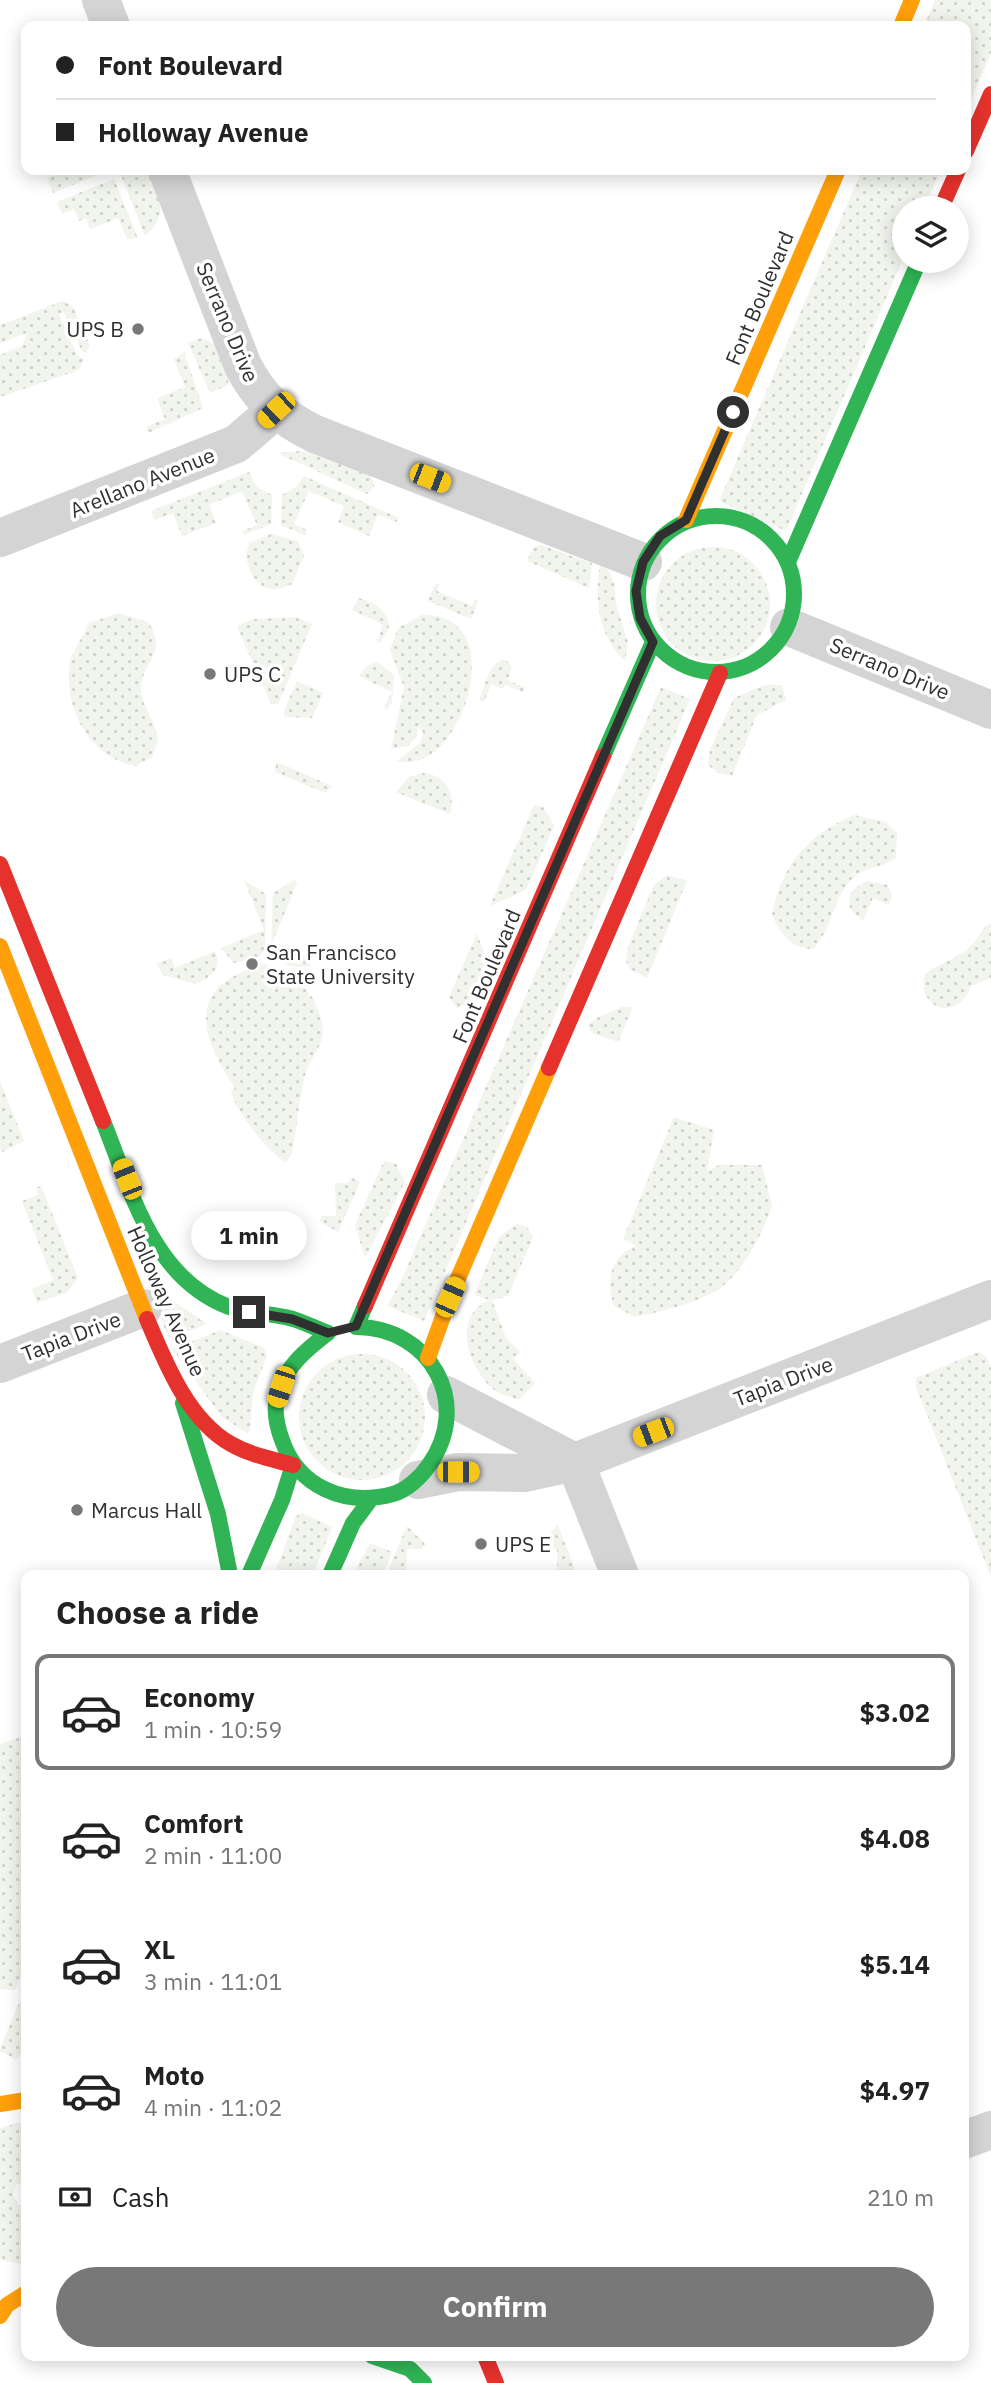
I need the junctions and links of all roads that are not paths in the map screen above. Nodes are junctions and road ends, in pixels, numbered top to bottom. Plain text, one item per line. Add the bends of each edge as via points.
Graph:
1 (912, 0) edge
2 (903, 21) edge
3 (991, 94) edge
4 (971, 140) edge
5 (169, 175) edge
6 (836, 175) edge
7 (956, 175) edge
8 (946, 196) edge
9 (914, 273) edge
10 (276, 410) junction
11 (686, 520) junction
12 (0, 538) edge
13 (643, 562) junction
14 (788, 562) junction
15 (789, 627) junction
16 (653, 642) junction
17 (720, 673) junction
18 (991, 710) edge
19 (0, 864) edge
20 (0, 946) edge
21 (991, 1299) edge
22 (143, 1308) junction
23 (342, 1330) junction
24 (428, 1358) junction
25 (0, 1364) edge
26 (173, 1371) junction
27 (446, 1395) junction
28 (575, 1462) junction
29 (293, 1465) junction
30 (418, 1480) junction
31 (372, 1499) junction
32 (228, 1570) edge
33 (251, 1570) edge
34 (332, 1570) edge
35 (618, 1570) edge
36 (21, 2097) edge
37 (0, 2104) edge
38 (991, 2130) edge
39 (969, 2138) edge
40 (9, 2283) dead end
41 (21, 2284) edge
42 (21, 2297) edge
43 (0, 2316) edge
44 (396, 2361) edge
45 (487, 2361) edge
46 (424, 2383) edge
47 (496, 2383) edge

1 - 2 street
3 - 4 street
5 - 10 street, Serrano Drive via 243,366
6 - 11 street, Font Boulevard
7 - 8 street
9 - 14 street
10 - 12 street, Arellano Avenue via 236,444
10 - 13 street, Serrano Drive via 322,437
11 - 13 street via 660,536
11 - 14 street via 717,515 745,520 768,534
13 - 16 street via 636,591 640,618
14 - 15 street via 796,590
15 - 17 street via 771,652 748,667
15 - 18 street, Serrano Drive
16 - 17 street via 684,666
16 - 23 street, Font Boulevard
17 - 24 street via 450,1297
19 - 23 street, Holloway Avenue via 147,1228 167,1262 195,1289 230,1307
20 - 22 street, Holloway Avenue
21 - 28 street, Tapia Drive
22 - 25 street, Tapia Drive
22 - 26 street, Holloway Avenue
23 - 24 street via 383,1329 408,1340
23 - 29 street via 303,1349 285,1373 276,1401 277,1430
24 - 27 street
26 - 29 street, Holloway Avenue via 197,1412 223,1438 250,1453
26 - 32 street via 218,1514
27 - 28 street
27 - 30 street via 446,1436 435,1460
28 - 30 street, Tapia Drive via 526,1473 458,1472
28 - 35 street
29 - 31 street via 322,1490 346,1499
29 - 33 street
30 - 31 street via 396,1493
31 - 34 street via 353,1523
36 - 37 street
38 - 39 street
40 - 41 street
42 - 43 street
44 - 46 street
45 - 47 street

